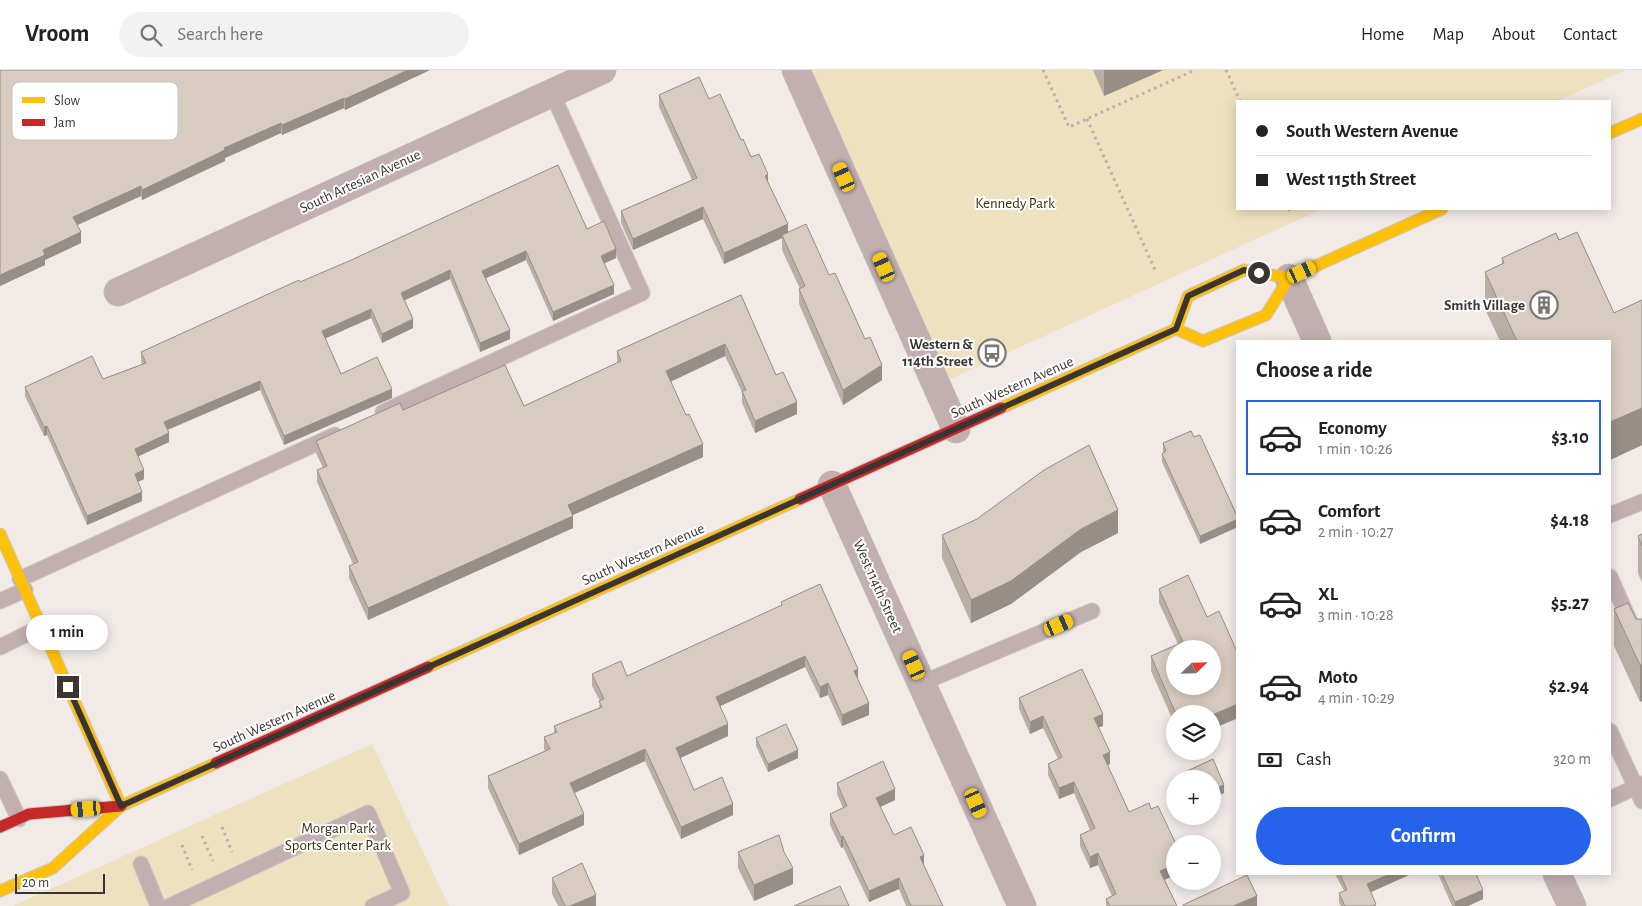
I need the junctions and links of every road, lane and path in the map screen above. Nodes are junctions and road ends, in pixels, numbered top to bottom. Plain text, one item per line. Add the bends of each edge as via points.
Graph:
1 (602, 70) edge
2 (796, 70) edge
3 (1043, 70) edge
4 (1195, 70) edge
5 (1226, 70) edge
6 (561, 83) edge
7 (1240, 100) edge
8 (1642, 118) edge
9 (1088, 119) junction
10 (1611, 133) edge
11 (1440, 210) edge
12 (1156, 272) dead end
13 (1289, 278) junction
14 (118, 292) dead end
15 (1176, 329) junction
16 (1317, 340) edge
17 (370, 418) edge
18 (352, 426) edge
19 (956, 428) junction
20 (832, 485) junction
21 (1642, 502) edge
22 (1611, 515) edge
23 (0, 534) edge
24 (1611, 580) edge
25 (23, 585) junction
26 (0, 602) edge
27 (1092, 611) dead end
28 (41, 628) junction
29 (0, 647) edge
30 (1642, 649) edge
31 (922, 683) junction
32 (1611, 733) edge
33 (0, 779) edge
34 (1639, 785) edge
35 (1611, 799) edge
36 (1642, 801) edge
37 (121, 806) junction
38 (19, 819) junction
39 (0, 827) edge
40 (222, 827) dead end
41 (202, 836) dead end
42 (228, 840) dead end
43 (182, 845) dead end
44 (208, 849) dead end
45 (188, 858) dead end
46 (140, 864) dead end
47 (1557, 875) edge
48 (0, 891) edge
49 (158, 906) edge
50 (170, 906) edge
51 (373, 906) edge
52 (1022, 906) edge
53 (1572, 906) edge

1 - 6 street, South Artesian Avenue
2 - 19 street
3 - 9 path via 1069,127
4 - 9 path
5 - 7 path
6 - 14 street, South Artesian Avenue
6 - 17 lane via 642,293
8 - 10 main road
9 - 12 path
11 - 13 main road
13 - 15 main road via 1266,315 1203,341
13 - 15 main road via 1244,270 1188,296
13 - 16 street
15 - 19 main road, South Western Avenue
18 - 25 lane
19 - 20 main road, South Western Avenue
20 - 31 street, West 114th Street
20 - 37 main road, South Western Avenue
21 - 22 lane
23 - 25 main road
24 - 30 lane
25 - 26 lane
25 - 28 main road
27 - 31 lane
28 - 29 lane
28 - 37 main road
31 - 52 street, West 114th Street
32 - 34 lane
33 - 38 lane
34 - 35 lane
34 - 36 lane
37 - 38 main road, South Western Avenue via 29,814
37 - 48 main road, South Western Avenue via 53,868
38 - 39 main road, South Western Avenue
40 - 42 path
41 - 44 path
43 - 45 path
46 - 49 lane
47 - 53 street
50 - 51 lane via 368,814 402,894

